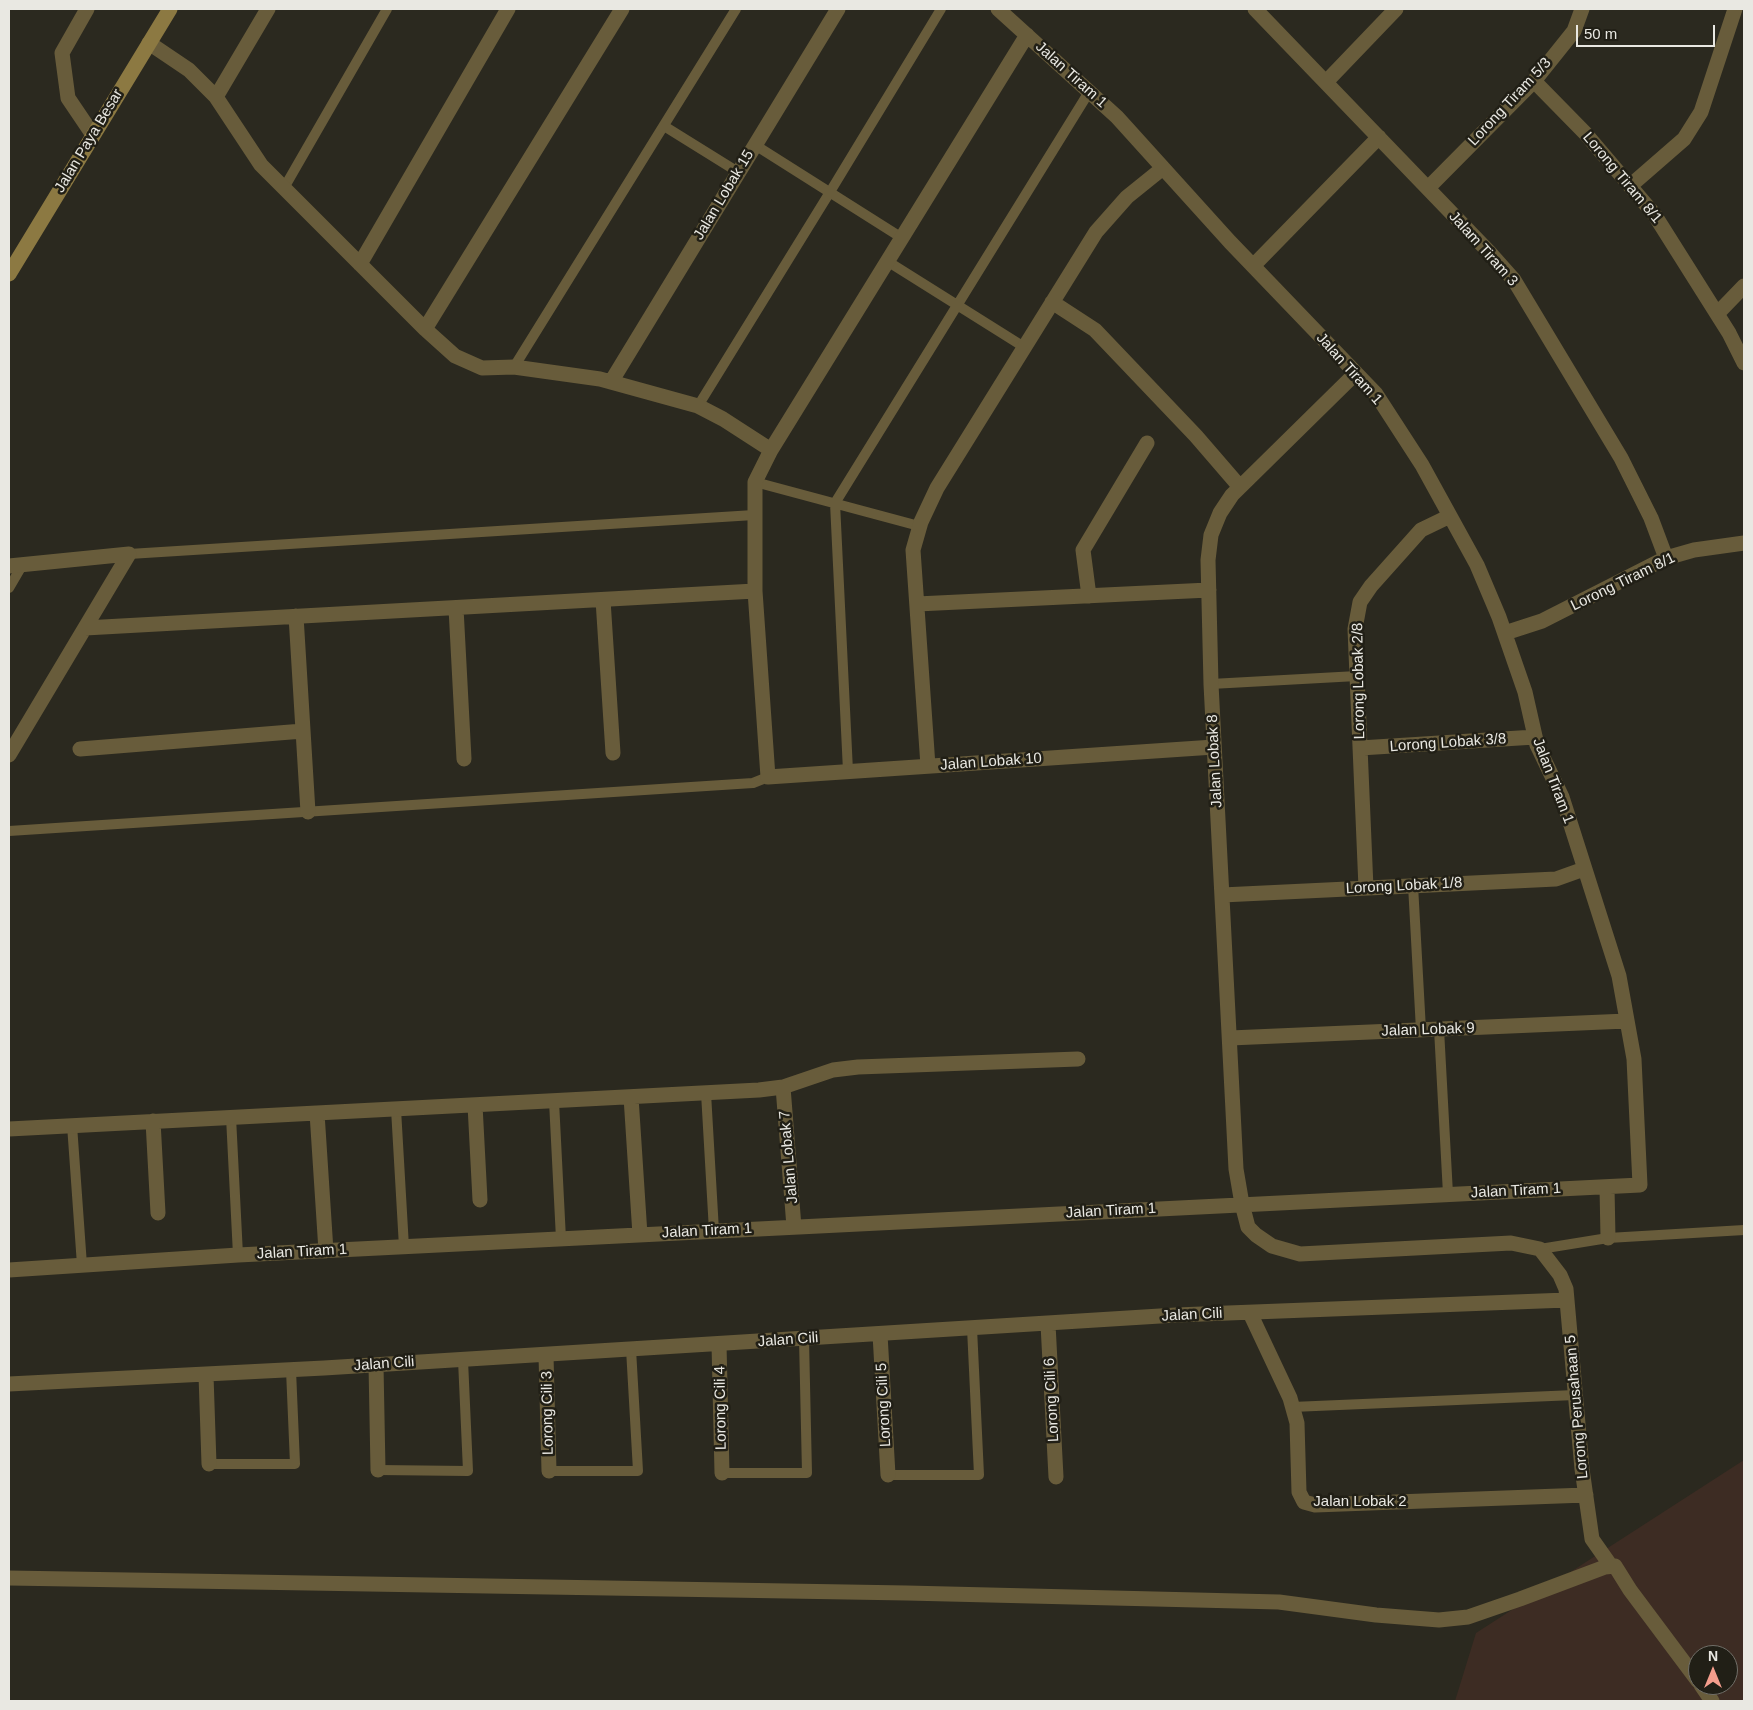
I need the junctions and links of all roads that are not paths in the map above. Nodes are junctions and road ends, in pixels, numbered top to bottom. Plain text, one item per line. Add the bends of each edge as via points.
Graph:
1 (87, 9) edge
2 (170, 9) edge
3 (268, 9) edge
4 (387, 9) edge
5 (506, 9) edge
6 (622, 9) edge
7 (736, 9) edge
8 (838, 9) edge
9 (941, 9) edge
10 (998, 9) edge
11 (1255, 9) edge
12 (1396, 9) edge
13 (1582, 9) edge
14 (1735, 9) edge
15 (1027, 35) junction
16 (149, 43) junction
17 (1534, 81) junction
18 (1326, 82) junction
19 (1089, 92) junction
20 (216, 98) junction
21 (664, 126) junction
22 (93, 135) junction
23 (1379, 137) junction
24 (755, 145) junction
25 (1163, 168) junction
26 (738, 172) junction
27 (1630, 186) junction
28 (284, 188) junction
29 (1428, 188) junction
30 (830, 192) junction
31 (902, 238) junction
32 (887, 261) junction
33 (360, 264) junction
34 (1253, 266) junction
35 (9, 274) edge
36 (1744, 286) edge
37 (1052, 302) junction
38 (957, 305) junction
39 (1717, 314) junction
40 (425, 329) junction
41 (1024, 347) junction
42 (1744, 363) edge
43 (514, 367) junction
44 (1356, 373) junction
45 (611, 382) junction
46 (698, 406) junction
47 (1147, 443) dead end
48 (771, 450) junction
49 (755, 482) junction
50 (1240, 487) junction
51 (835, 503) junction
52 (754, 515) junction
53 (1450, 516) junction
54 (919, 526) junction
55 (1744, 543) edge
56 (129, 554) junction
57 (1666, 558) junction
58 (16, 565) edge
59 (9, 588) edge
60 (1209, 590) junction
61 (755, 591) junction
62 (1089, 596) junction
63 (603, 600) junction
64 (917, 604) junction
65 (456, 608) junction
66 (296, 616) junction
67 (85, 628) junction
68 (1505, 633) junction
69 (1357, 676) junction
70 (1211, 684) junction
71 (303, 730) junction
72 (1535, 737) junction
73 (1214, 746) junction
74 (1360, 748) junction
75 (80, 749) dead end
76 (613, 753) dead end
77 (9, 755) edge
78 (464, 759) dead end
79 (928, 766) junction
80 (848, 771) junction
81 (768, 777) junction
82 (308, 812) junction
83 (9, 831) edge
84 (1584, 869) junction
85 (1413, 885) junction
86 (1366, 888) junction
87 (1222, 895) junction
88 (1627, 1021) junction
89 (1439, 1029) junction
90 (1421, 1030) junction
91 (1230, 1038) junction
92 (1078, 1059) dead end
93 (783, 1087) junction
94 (706, 1093) junction
95 (631, 1096) junction
96 (554, 1100) junction
97 (475, 1105) junction
98 (396, 1109) junction
99 (317, 1113) junction
100 (231, 1117) junction
101 (153, 1121) junction
102 (72, 1125) junction
103 (9, 1129) edge
104 (1608, 1187) junction
105 (1448, 1194) junction
106 (480, 1200) dead end
107 (1242, 1204) junction
108 (158, 1213) dead end
109 (794, 1227) junction
110 (1744, 1230) edge
111 (714, 1231) junction
112 (640, 1235) junction
113 (1608, 1238) junction
114 (561, 1239) junction
115 (404, 1247) junction
116 (1540, 1249) junction
117 (326, 1250) junction
118 (238, 1255) junction
119 (82, 1265) junction
120 (9, 1270) edge
121 (1567, 1300) junction
122 (1250, 1313) junction
123 (1048, 1324) junction
124 (972, 1328) junction
125 (880, 1334) junction
126 (804, 1339) junction
127 (719, 1344) junction
128 (632, 1350) junction
129 (546, 1355) junction
130 (463, 1360) junction
131 (376, 1365) junction
132 (291, 1370) junction
133 (206, 1375) junction
134 (9, 1384) edge
135 (1575, 1395) junction
136 (1292, 1407) junction
137 (210, 1464) joint
138 (378, 1470) joint
139 (549, 1472) joint
140 (722, 1473) joint
141 (888, 1476) joint
142 (1056, 1477) dead end
143 (1586, 1496) junction
144 (1614, 1566) junction
145 (9, 1578) edge
146 (1688, 1668) edge

1 - 22 street via 62,53 68,98
2 - 16 street, Jalan Paya Besar
3 - 20 street
4 - 28 lane
5 - 33 street
6 - 40 street
7 - 21 lane
8 - 24 street, Jalan Lobak 15
9 - 30 lane
10 - 15 street, Jalan Tiram 1
11 - 18 street, Jalam Tiram 3
12 - 18 street
13 - 17 street, Lorong Tiram 5/3 via 1574,31
14 - 27 street via 1701,112 1684,139
15 - 19 street, Jalan Tiram 1
15 - 31 street
16 - 20 street via 189,70
16 - 22 street, Jalan Paya Besar
17 - 27 street, Lorong Tiram 8/1 via 1585,133
17 - 29 street, Lorong Tiram 5/3
18 - 23 street, Jalam Tiram 3
19 - 25 street, Jalan Tiram 1 via 1118,117
19 - 38 lane
20 - 28 street via 261,165
21 - 26 lane
21 - 43 lane
22 - 35 street, Jalan Paya Besar
23 - 29 street, Jalam Tiram 3
23 - 34 street
24 - 26 street, Jalan Lobak 15
24 - 30 lane
25 - 34 street, Jalan Tiram 1
25 - 37 street via 1127,197 1096,232
26 - 45 street, Jalan Lobak 15
27 - 39 street, Lorong Tiram 8/1 via 1654,214
28 - 33 street
29 - 57 street, Jalam Tiram 3 via 1514,280 1621,458 1651,518
30 - 31 lane
30 - 46 lane
31 - 32 street
32 - 38 lane
32 - 48 street
33 - 40 street
34 - 44 street, Jalan Tiram 1
36 - 39 street
37 - 41 street
37 - 50 street via 1095,330
38 - 41 lane
38 - 51 lane
39 - 42 street, Lorong Tiram 8/1
40 - 43 street via 455,356 482,368
41 - 54 street via 937,488
43 - 45 street
44 - 50 street, Jalan Lobak 8
44 - 53 street, Jalan Tiram 1 via 1376,394 1422,465
45 - 46 street
46 - 48 street
47 - 62 street via 1083,550
48 - 49 street
49 - 51 lane
49 - 52 street
50 - 60 street, Jalan Lobak 8 via 1220,513 1211,535
51 - 54 lane
51 - 80 lane
52 - 56 lane
52 - 61 street
53 - 68 street, Jalan Tiram 1 via 1477,565
53 - 69 street, Lorong Lobak 2/8 via 1420,530 1360,602 1355,629
54 - 64 street via 913,550
55 - 57 street, Lorong Tiram 8/1 via 1694,550
56 - 58 street
56 - 67 street
57 - 68 street, Lorong Tiram 8/1 via 1542,621
58 - 59 lane
60 - 62 street
60 - 70 street, Jalan Lobak 8
61 - 63 street
61 - 81 street
62 - 64 street
63 - 65 street
63 - 76 street
64 - 79 street
65 - 66 street
65 - 78 street
66 - 67 street
66 - 71 street
67 - 77 street
68 - 72 street, Jalan Tiram 1 via 1525,692
69 - 70 lane
69 - 74 street, Lorong Lobak 2/8
70 - 73 street, Jalan Lobak 8
71 - 75 street
71 - 82 street
72 - 74 street, Lorong Lobak 3/8
72 - 84 street, Jalan Tiram 1 via 1562,797
73 - 79 street, Jalan Lobak 10
73 - 87 street, Jalan Lobak 8
74 - 86 street, Lorong Lobak 2/8
79 - 80 street, Jalan Lobak 10
80 - 81 street, Jalan Lobak 10
81 - 82 lane via 753,783
82 - 83 lane
84 - 85 street, Lorong Lobak 1/8 via 1556,879
84 - 88 street, Jalan Tiram 1 via 1619,976
85 - 86 street, Lorong Lobak 1/8
85 - 90 lane
86 - 87 street, Lorong Lobak 1/8
87 - 91 street, Jalan Lobak 8
88 - 89 street, Jalan Lobak 9
88 - 104 street, Jalan Tiram 1 via 1634,1059 1640,1185
89 - 90 street, Jalan Lobak 9
89 - 105 lane
90 - 91 street, Jalan Lobak 9
91 - 107 street, Jalan Lobak 8 via 1236,1169
92 - 93 street via 850,1068
93 - 94 street
93 - 109 street, Jalan Lobak 7
94 - 95 street
94 - 111 lane
95 - 96 street
95 - 112 street
96 - 97 street
96 - 114 lane
97 - 98 street
97 - 106 street
98 - 99 street
98 - 115 lane
99 - 100 street
99 - 117 street
100 - 101 street
100 - 118 lane
101 - 102 street
101 - 108 street
102 - 103 street
102 - 119 lane
104 - 105 street, Jalan Tiram 1
104 - 113 street
105 - 107 street, Jalan Tiram 1
107 - 109 street, Jalan Tiram 1
107 - 116 street via 1248,1226 1256,1236 1272,1246 1300,1254 1511,1243
109 - 111 street, Jalan Tiram 1
110 - 113 lane
111 - 112 street, Jalan Tiram 1
112 - 114 street, Jalan Tiram 1
113 - 116 lane
114 - 115 street, Jalan Tiram 1
115 - 117 street, Jalan Tiram 1
116 - 121 street, Lorong Perusahaan 5 via 1560,1275
117 - 118 street, Jalan Tiram 1
118 - 119 street, Jalan Tiram 1
119 - 120 street, Jalan Tiram 1
121 - 122 street, Jalan Cili
121 - 135 street, Lorong Perusahaan 5
122 - 123 street, Jalan Cili
122 - 136 street, Jalan Lobak 2
123 - 124 street, Jalan Cili
123 - 142 street, Lorong Cili 6
124 - 125 street, Jalan Cili
124 - 141 lane via 979,1475
125 - 126 street, Jalan Cili
125 - 141 street, Lorong Cili 5
126 - 127 street, Jalan Cili
126 - 140 lane via 807,1473
127 - 128 street, Jalan Cili
127 - 140 street, Lorong Cili 4
128 - 129 street, Jalan Cili
128 - 139 lane via 638,1470
129 - 130 street, Jalan Cili
129 - 139 street, Lorong Cili 3
130 - 131 street, Jalan Cili
130 - 138 lane via 468,1471
131 - 132 street, Jalan Cili
131 - 138 street
132 - 133 street, Jalan Cili
132 - 137 lane via 295,1464
133 - 134 street, Jalan Cili
133 - 137 street
135 - 136 lane
135 - 143 street, Lorong Perusahaan 5
136 - 143 street, Jalan Lobak 2 via 1297,1423 1299,1492 1304,1502 1315,1505
143 - 144 street, Lorong Perusahaan 5 via 1592,1539
144 - 145 street via 1468,1616 1439,1620 1280,1602 897,1592
144 - 146 street, Lorong Perusahaan 5

